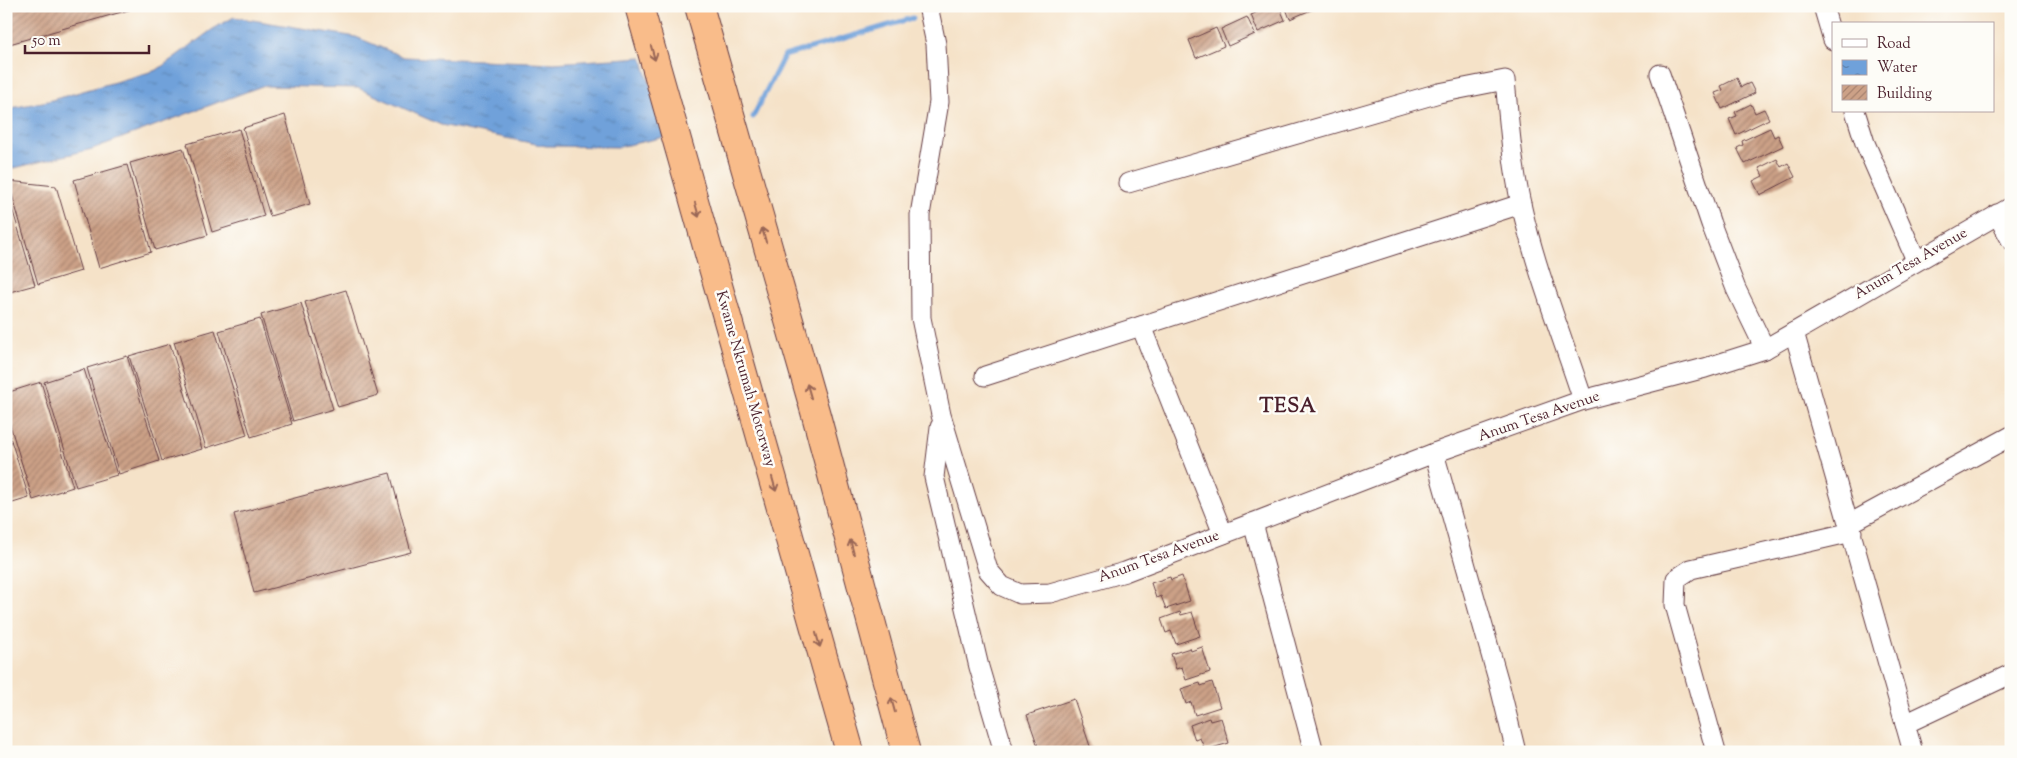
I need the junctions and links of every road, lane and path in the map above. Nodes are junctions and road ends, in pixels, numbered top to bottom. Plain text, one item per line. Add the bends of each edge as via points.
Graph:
1 (639, 6) edge
2 (699, 6) edge
3 (928, 6) edge
4 (1823, 6) edge
5 (1832, 37) edge
6 (1660, 74) dead end
7 (1856, 112) edge
8 (1128, 184) dead end
9 (1521, 204) junction
10 (2004, 211) edge
11 (2011, 240) edge
12 (1916, 260) junction
13 (1141, 326) junction
14 (1794, 332) junction
15 (1765, 349) junction
16 (986, 376) dead end
17 (1583, 400) junction
18 (941, 415) junction
19 (2011, 436) edge
20 (1434, 454) junction
21 (1253, 523) junction
22 (1850, 528) junction
23 (1224, 534) junction
24 (2011, 674) edge
25 (1905, 724) junction
26 (850, 752) edge
27 (906, 752) edge
28 (1004, 752) edge
29 (1314, 752) edge
30 (1516, 752) edge
31 (1716, 752) edge
32 (1913, 752) edge

1 -> 26 highway, Kwame Nkrumah Motorway
27 -> 2 highway via 816,415
3 - 18 street via 936,44 940,102 920,215 921,318
4 - 5 street
6 - 15 street via 1711,224 1736,289
7 - 12 street via 1865,143
8 - 9 street via 1439,94 1505,80
9 - 13 street
9 - 17 street
10 - 11 street
10 - 12 street, Anum Tesa Avenue
12 - 14 street, Anum Tesa Avenue
13 - 16 street
13 - 23 street
14 - 15 street, Anum Tesa Avenue
14 - 22 street
15 - 17 street, Anum Tesa Avenue
17 - 20 street, Anum Tesa Avenue
18 - 23 street, Anum Tesa Avenue via 988,570 1002,586 1020,594 1050,593 1125,572
18 - 28 street via 934,477
19 - 22 street
20 - 21 street, Anum Tesa Avenue
20 - 30 street
21 - 23 street, Anum Tesa Avenue
21 - 29 street
22 - 25 street
22 - 31 street via 1691,569 1676,579 1675,605
24 - 25 street
25 - 32 street

